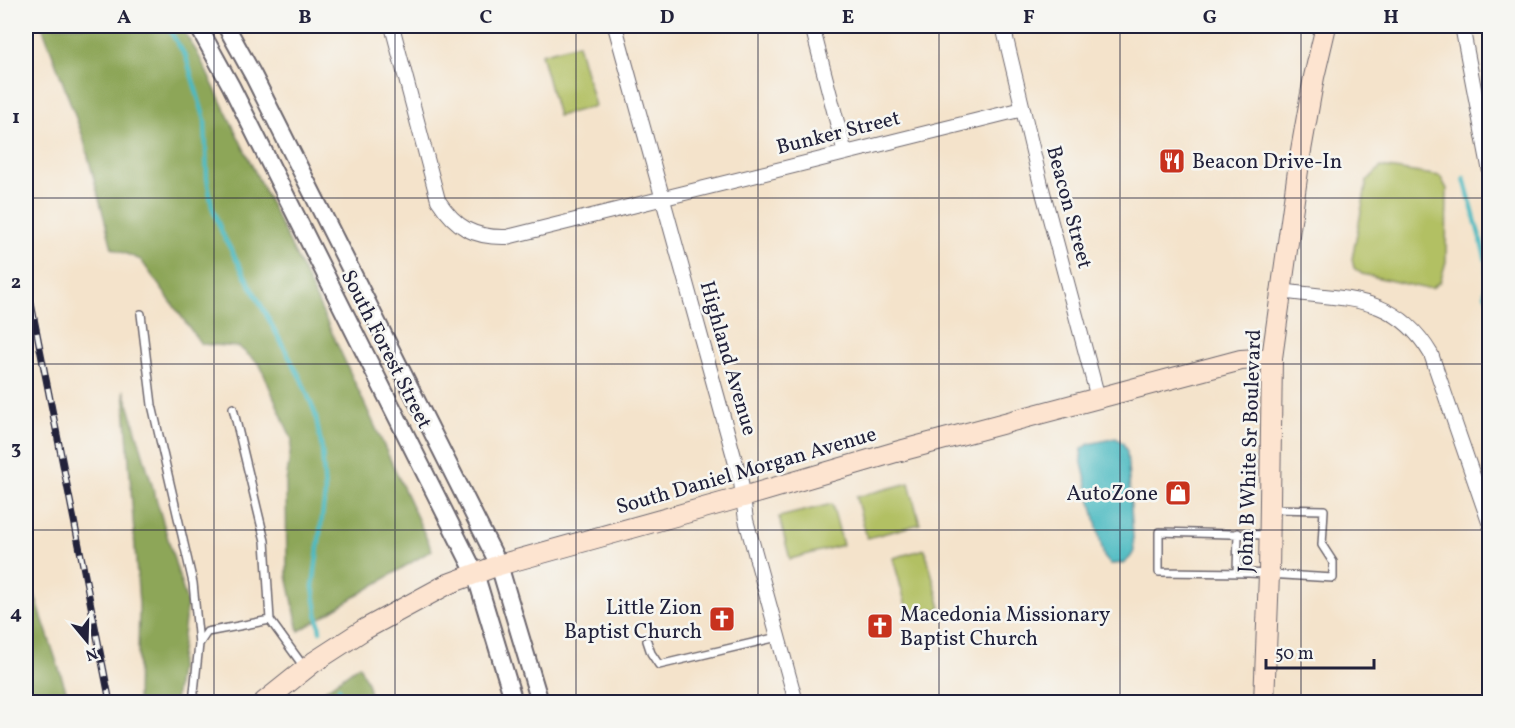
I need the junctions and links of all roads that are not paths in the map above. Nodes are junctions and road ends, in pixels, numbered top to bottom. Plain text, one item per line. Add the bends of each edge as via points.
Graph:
1 (198, 26) edge
2 (226, 26) edge
3 (392, 26) edge
4 (615, 26) edge
5 (812, 26) edge
6 (1003, 26) edge
7 (1326, 26) edge
8 (1462, 26) edge
9 (1023, 109) junction
10 (845, 153) junction
11 (1490, 172) edge
12 (662, 197) junction
13 (1281, 291) junction
14 (141, 314) dead end
15 (1272, 358) junction
16 (1098, 398) junction
17 (233, 408) dead end
18 (743, 497) junction
19 (1270, 509) junction
20 (1490, 525) edge
21 (1238, 533) junction
22 (1270, 536) junction
23 (499, 565) junction
24 (475, 573) junction
25 (1237, 573) junction
26 (1269, 574) junction
27 (270, 620) junction
28 (778, 637) junction
29 (646, 641) dead end
30 (199, 644) junction
31 (306, 669) junction
32 (193, 702) edge
33 (264, 702) edge
34 (514, 702) edge
35 (540, 702) edge
36 (796, 702) edge
37 (1264, 702) edge

1 - 24 street, South Forest Street
2 - 23 street, South Forest Street
3 - 12 street, Bunker Street via 438,200 460,226 482,236 507,237
4 - 12 street, Highland Avenue
5 - 10 street
6 - 9 street, Beacon Street
7 - 13 main road, John B White Sr Boulevard via 1300,156
8 - 11 street
9 - 10 street, Bunker Street
9 - 16 street, Beacon Street
10 - 12 street, Bunker Street
12 - 18 street, Highland Avenue
13 - 15 main road, John B White Sr Boulevard
13 - 20 street via 1373,303 1393,313 1421,336 1431,354
14 - 30 lane via 152,405 193,584
15 - 16 main road, South Daniel Morgan Avenue via 1241,360
15 - 19 main road, John B White Sr Boulevard
16 - 18 main road, South Daniel Morgan Avenue
17 - 27 lane via 265,541
18 - 23 main road, South Daniel Morgan Avenue
18 - 28 street, Highland Avenue
19 - 22 main road, John B White Sr Boulevard
19 - 26 lane via 1324,510 1322,545 1333,562 1333,578
21 - 22 lane
21 - 25 lane
21 - 25 lane via 1159,532 1159,572
22 - 26 main road, John B White Sr Boulevard
23 - 24 main road, South Daniel Morgan Avenue
23 - 35 street, South Forest Street
24 - 31 main road, South Daniel Morgan Avenue via 392,614
24 - 34 street, South Forest Street
25 - 26 lane
26 - 37 main road, John B White Sr Boulevard
27 - 30 lane via 207,632
27 - 31 lane
28 - 29 lane via 659,665
28 - 36 street, Highland Avenue
30 - 32 lane
31 - 33 main road, South Daniel Morgan Avenue

